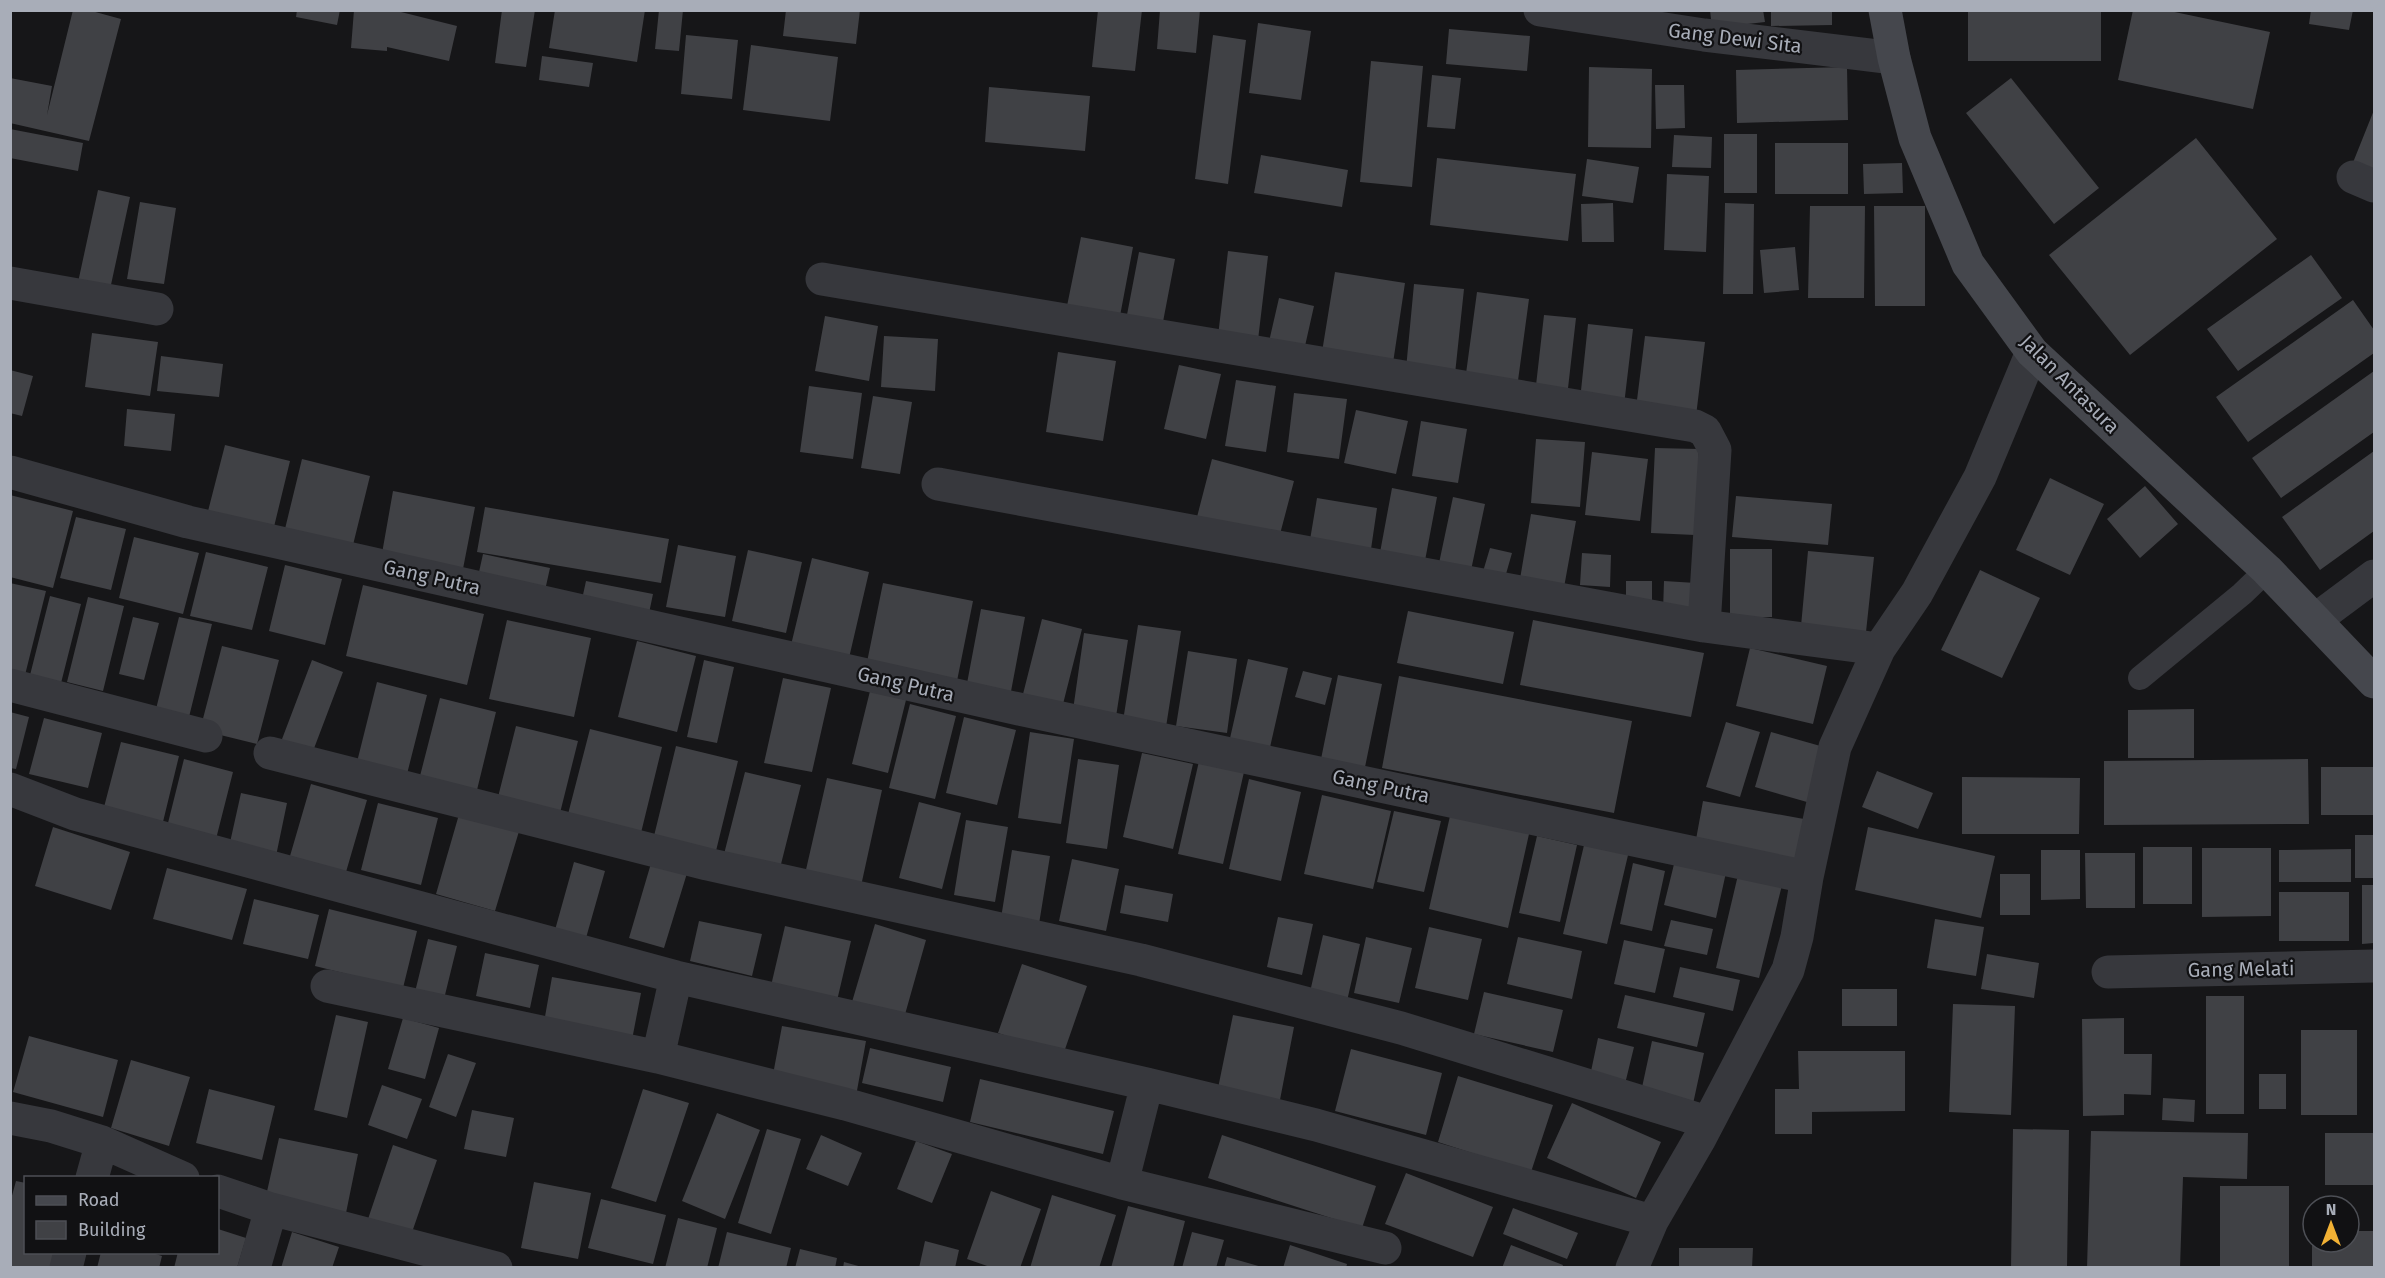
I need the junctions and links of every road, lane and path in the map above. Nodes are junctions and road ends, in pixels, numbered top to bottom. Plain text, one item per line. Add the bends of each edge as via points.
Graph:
1 (1540, 10) edge
2 (1885, 10) edge
3 (1894, 58) junction
4 (822, 279) dead end
5 (10, 283) edge
6 (157, 309) dead end
7 (2032, 352) junction
8 (10, 472) edge
9 (938, 484) dead end
10 (2267, 570) junction
11 (2374, 576) edge
12 (2315, 620) junction
13 (1704, 626) junction
14 (1879, 649) junction
15 (2140, 678) dead end
16 (2374, 682) edge
17 (10, 685) edge
18 (206, 736) dead end
19 (270, 753) dead end
20 (10, 789) edge
21 (1807, 877) junction
22 (2374, 966) edge
23 (2108, 972) dead end
24 (676, 977) junction
25 (327, 986) dead end
26 (658, 1057) junction
27 (1147, 1084) junction
28 (10, 1118) edge
29 (1707, 1122) junction
30 (102, 1142) junction
31 (93, 1176) edge
32 (178, 1176) edge
33 (1122, 1183) junction
34 (219, 1191) edge
35 (271, 1209) junction
36 (1652, 1221) junction
37 (1385, 1248) dead end
38 (254, 1268) edge
39 (496, 1268) edge
40 (1632, 1268) edge

1 - 3 street, Gang Dewi Sita
2 - 3 main road, Jalan Antasura
3 - 7 main road, Jalan Antasura via 1915,138 1968,264
4 - 13 street via 1695,426 1705,431 1715,450
5 - 6 street
7 - 10 main road, Jalan Antasura
7 - 14 street via 1980,477 1917,593
8 - 21 street, Gang Putra via 188,522 1005,706
9 - 13 street
10 - 12 main road, Jalan Antasura
10 - 15 lane
11 - 12 street
12 - 16 main road, Jalan Antasura
13 - 14 street
14 - 21 street via 1836,747
17 - 18 street
19 - 29 street via 707,864 1141,960 1401,1028
20 - 24 street via 75,814
21 - 29 street via 1788,970
22 - 23 street, Gang Melati
24 - 26 street
24 - 27 street
25 - 26 street
26 - 33 street via 845,1104
27 - 33 street
27 - 36 street via 1316,1125
28 - 30 street
29 - 36 street
30 - 31 street
30 - 32 street
33 - 37 street
34 - 35 street
35 - 38 street
35 - 39 street
36 - 40 street

